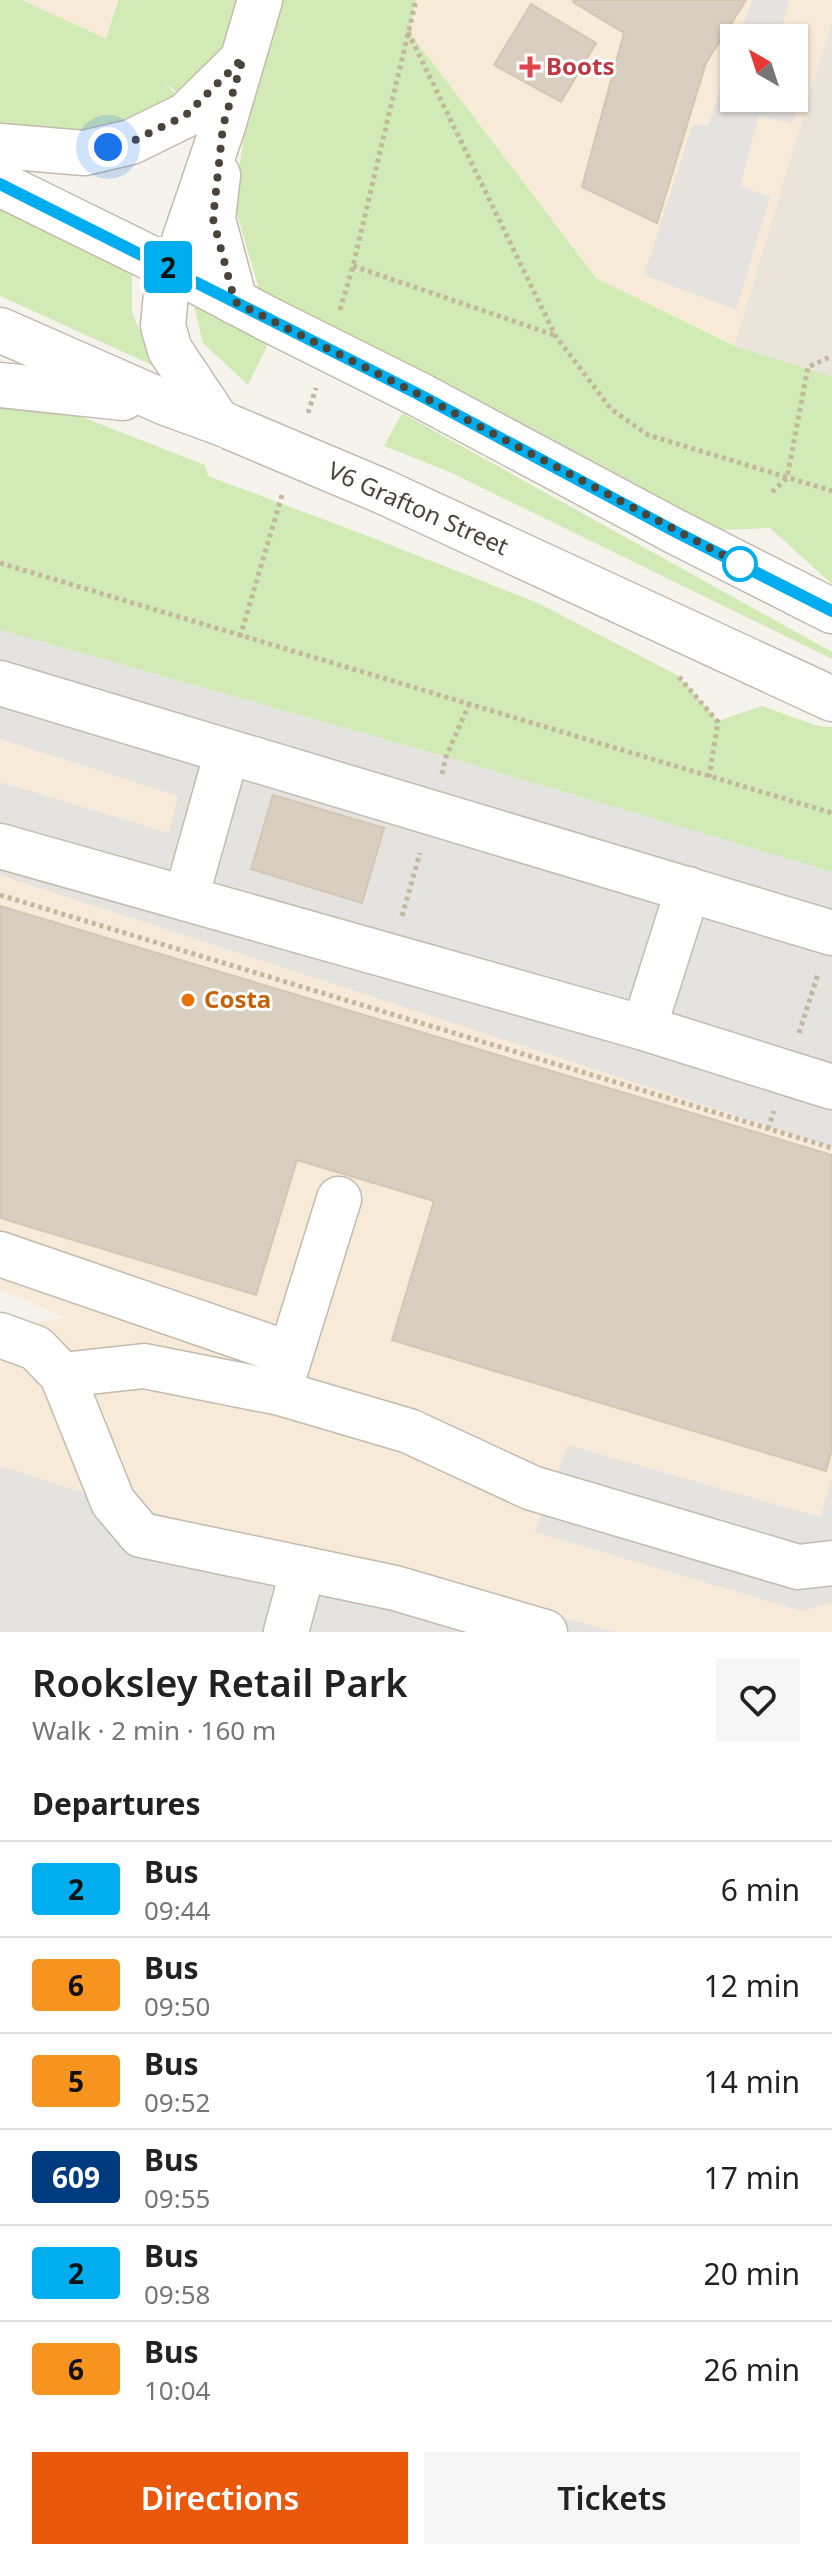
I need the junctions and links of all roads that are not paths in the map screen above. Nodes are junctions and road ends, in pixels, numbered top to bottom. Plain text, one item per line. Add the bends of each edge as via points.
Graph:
1 (260, 0) edge
2 (243, 58) junction
3 (223, 126) junction
4 (0, 146) edge
5 (0, 184) edge
6 (173, 269) junction
7 (252, 311) junction
8 (0, 330) edge
9 (0, 385) edge
10 (166, 403) junction
11 (224, 424) junction
12 (832, 611) edge
13 (0, 683) edge
14 (832, 699) edge
15 (227, 752) junction
16 (0, 846) edge
17 (688, 889) junction
18 (186, 898) junction
19 (832, 933) edge
20 (644, 1028) junction
21 (832, 1087) edge
22 (339, 1199) dead end
23 (0, 1254) edge
24 (0, 1335) edge
25 (285, 1373) junction
26 (62, 1375) junction
27 (832, 1563) edge
28 (303, 1569) junction
29 (286, 1632) edge
30 (545, 1632) edge

1 - 2 street
2 - 3 street
2 - 4 street via 186,115 131,142 84,153
3 - 6 street
3 - 7 street via 213,219
5 - 6 street
6 - 7 street
6 - 11 street via 163,326 170,350
7 - 12 street, bridge
8 - 10 street, V6 Grafton Street
9 - 10 street
10 - 11 street, V6 Grafton Street
11 - 14 street, V6 Grafton Street, bridge
13 - 15 street
15 - 17 street
15 - 18 street
16 - 18 street
17 - 19 street
17 - 20 street
18 - 20 street
20 - 21 street
22 - 25 street
23 - 25 street
24 - 26 street via 36,1348
25 - 26 street via 144,1366
25 - 27 street via 532,1488 798,1567
26 - 28 street via 113,1502 141,1535
28 - 29 street
28 - 30 street via 395,1588

